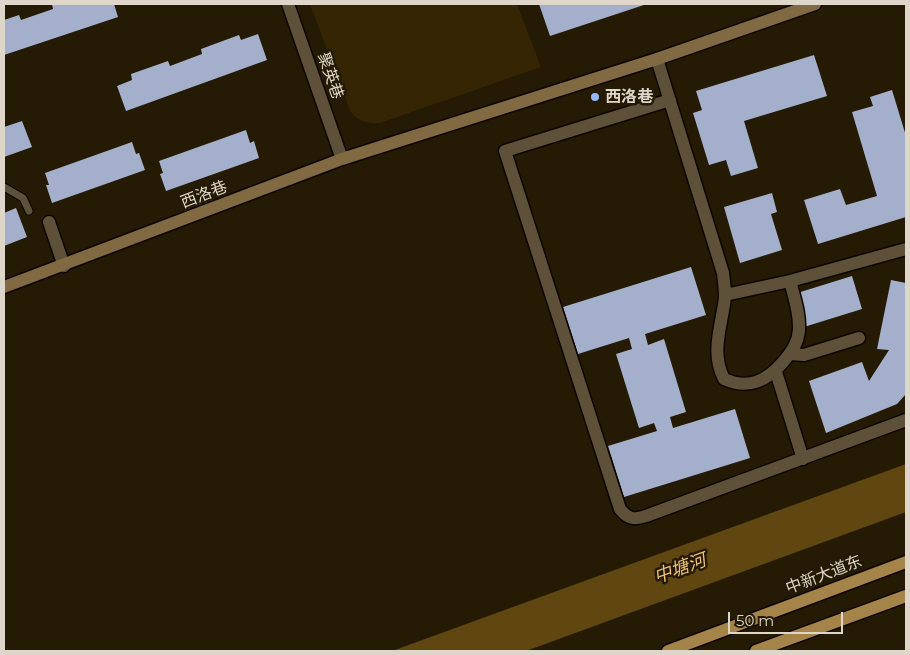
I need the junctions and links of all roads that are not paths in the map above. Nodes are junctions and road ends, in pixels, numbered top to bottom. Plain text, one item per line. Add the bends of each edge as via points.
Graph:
1 (288, 4) edge
2 (815, 4) edge
3 (657, 59) junction
4 (670, 100) junction
5 (342, 159) junction
6 (4, 187) edge
7 (29, 211) dead end
8 (48, 222) dead end
9 (906, 249) edge
10 (64, 266) junction
11 (790, 280) junction
12 (4, 287) edge
13 (725, 295) junction
14 (860, 338) dead end
15 (790, 354) junction
16 (776, 372) junction
17 (906, 420) edge
18 (803, 459) junction
19 (906, 562) edge
20 (906, 596) edge
21 (668, 651) edge
22 (756, 651) edge

1 - 5 street, 聚英巷
2 - 3 street, 西洛巷
3 - 4 street
3 - 5 street, 西洛巷
4 - 13 street via 723,273
4 - 18 street via 505,151 620,509 626,517 635,520
5 - 10 street, 西洛巷
6 - 7 lane via 23,198
8 - 10 street
9 - 11 street
10 - 12 street, 西洛巷
11 - 13 street
11 - 15 street via 799,326 796,346
13 - 16 street via 716,349 718,368 724,379 736,384 749,384
14 - 15 street via 804,355
15 - 16 street
16 - 18 street
17 - 18 street
19 - 21 main road, 中新大道东
20 - 22 main road

